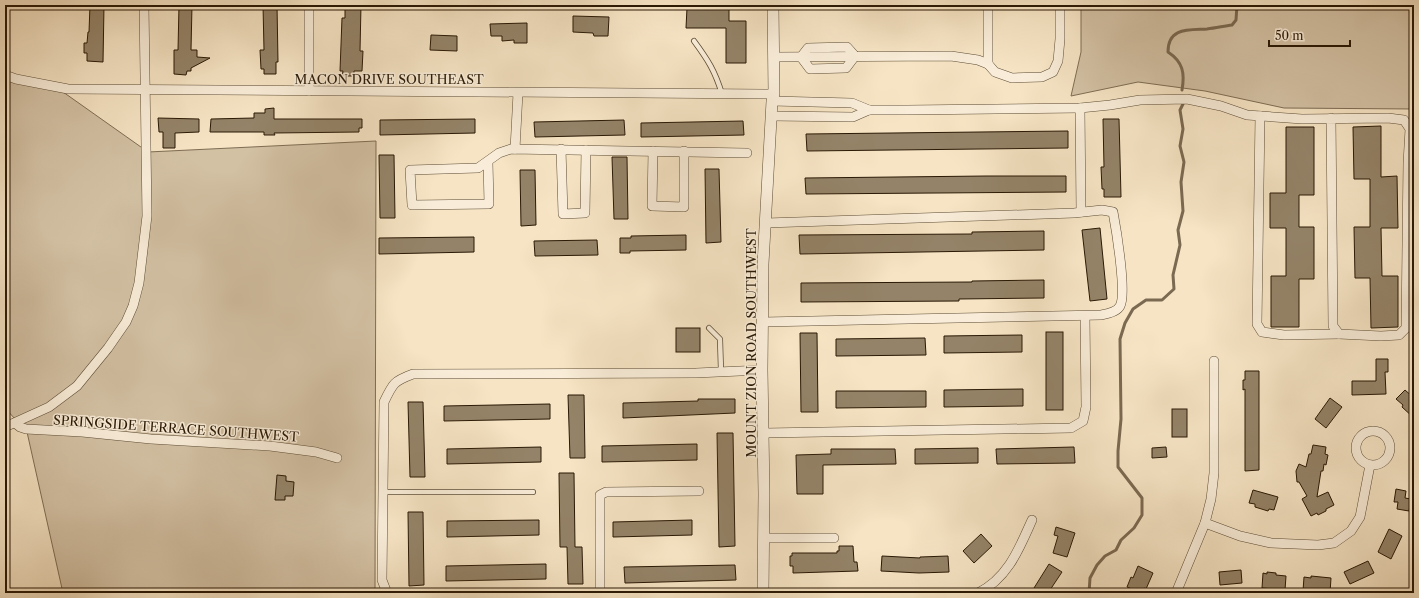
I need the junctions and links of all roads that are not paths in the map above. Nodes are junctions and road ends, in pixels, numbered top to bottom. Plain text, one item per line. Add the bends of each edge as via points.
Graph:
1 (144, 5) edge
2 (309, 5) edge
3 (773, 5) edge
4 (988, 5) edge
5 (1060, 5) edge
6 (694, 41) dead end
7 (830, 52) junction
8 (854, 56) junction
9 (774, 57) junction
10 (801, 57) junction
11 (988, 64) junction
12 (830, 69) junction
13 (5, 75) edge
14 (144, 90) junction
15 (309, 91) junction
16 (518, 93) junction
17 (722, 94) junction
18 (773, 98) junction
19 (1080, 108) junction
20 (869, 110) junction
21 (772, 116) junction
22 (1260, 116) junction
23 (1331, 118) junction
24 (515, 149) junction
25 (561, 149) junction
26 (586, 150) junction
27 (653, 151) junction
28 (684, 152) junction
29 (747, 153) dead end
30 (488, 162) junction
31 (1082, 212) junction
32 (766, 223) junction
33 (1084, 316) junction
34 (763, 322) junction
35 (709, 328) dead end
36 (1339, 334) junction
37 (1214, 361) dead end
38 (762, 370) junction
39 (721, 371) junction
40 (15, 423) junction
41 (5, 427) edge
42 (764, 433) junction
43 (337, 458) dead end
44 (1370, 465) dead end
45 (383, 492) junction
46 (533, 492) dead end
47 (699, 492) dead end
48 (1032, 520) dead end
49 (1205, 523) junction
50 (764, 538) junction
51 (834, 538) dead end
52 (387, 593) edge
53 (600, 593) edge
54 (763, 593) edge
55 (978, 593) edge
56 (1176, 593) edge

1 - 14 street
2 - 15 street
3 - 9 street, MOUNT ZION ROAD SOUTHWEST
4 - 11 street
5 - 11 street via 1058,61 1053,72 1042,77 1012,78 995,72
6 - 17 lane via 709,62
7 - 8 street via 847,47
7 - 10 street via 808,48
7 - 12 street
8 - 11 street via 951,56
8 - 12 street via 846,68
9 - 10 street
9 - 18 street, MOUNT ZION ROAD SOUTHWEST
10 - 12 street via 810,69
13 - 14 street, MACON DRIVE SOUTHEAST via 16,80 68,89
14 - 15 street, MACON DRIVE SOUTHEAST
14 - 40 street via 147,216 139,283 133,306 126,322 108,348 77,386 49,407
15 - 16 street, MACON DRIVE SOUTHEAST
16 - 17 street, MACON DRIVE SOUTHEAST
16 - 24 street
17 - 18 street, MACON DRIVE SOUTHEAST
18 - 20 street, MACON DRIVE SOUTHEAST via 852,103
18 - 21 street, MOUNT ZION ROAD SOUTHWEST
19 - 20 street
19 - 22 street via 1140,100 1187,99
19 - 31 street
20 - 21 street via 854,117
21 - 32 street, MOUNT ZION ROAD SOUTHWEST
22 - 23 street
22 - 36 street via 1258,324 1262,332 1284,335
23 - 36 street via 1333,326
23 - 36 street via 1404,120 1410,129 1406,328 1399,334 1381,336
24 - 25 street
24 - 30 street via 511,148
25 - 26 street
25 - 26 street via 563,214 585,213
26 - 27 street
27 - 28 street
27 - 28 street via 652,206 684,208
28 - 29 street
30 - 30 street via 488,204 412,205 410,170 478,168
31 - 32 street
31 - 33 street via 1113,212 1118,236 1122,296 1120,306 1114,312
32 - 34 street, MOUNT ZION ROAD SOUTHWEST
33 - 34 street
33 - 42 street via 1086,407 1083,421 1071,428
34 - 38 street, MOUNT ZION ROAD SOUTHWEST
35 - 39 lane via 720,339
37 - 49 street via 1214,473
38 - 39 street
38 - 42 street, MOUNT ZION ROAD SOUTHWEST
39 - 45 street via 413,374 398,380 384,402
40 - 41 street
40 - 43 street, SPRINGSIDE TERRACE SOUTHWEST via 26,429 270,446 316,452
42 - 50 street, MOUNT ZION ROAD SOUTHWEST
44 - 49 street via 1360,517 1351,532 1334,542 1318,545 1271,543 1240,536
45 - 46 lane
45 - 52 street via 382,580
47 - 53 street via 606,492 600,495
48 - 55 street via 1017,555 1005,572 988,588
49 - 56 street
50 - 51 street
50 - 54 street, MOUNT ZION ROAD SOUTHWEST

